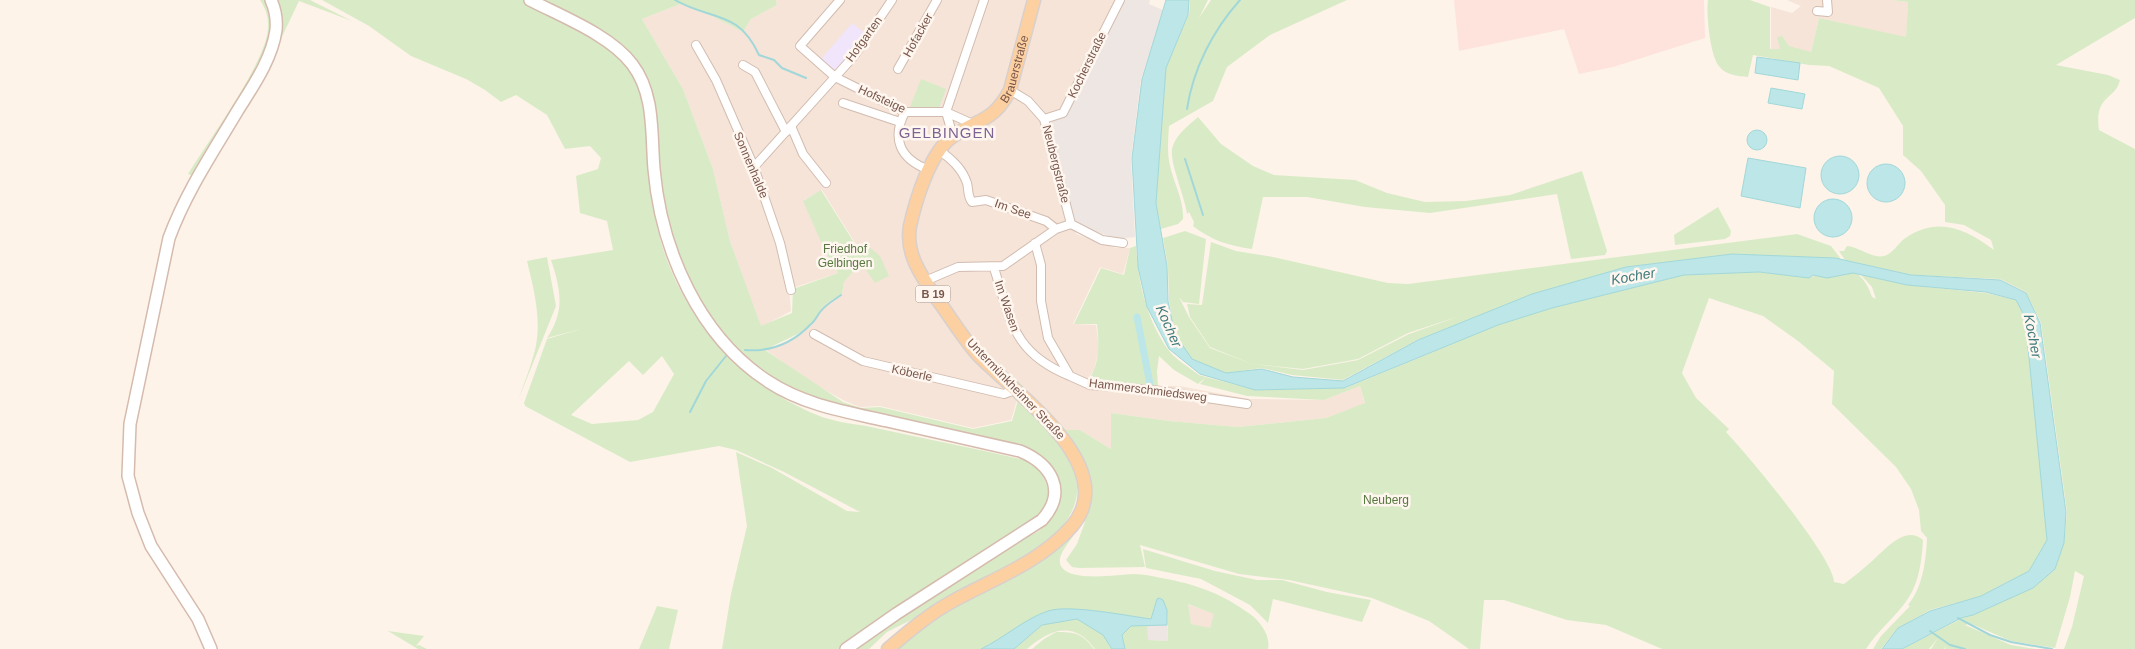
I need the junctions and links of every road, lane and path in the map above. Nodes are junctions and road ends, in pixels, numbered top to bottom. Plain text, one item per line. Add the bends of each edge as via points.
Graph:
1 (271, 0) edge
2 (530, 0) edge
3 (840, 0) edge
4 (892, 0) edge
5 (937, 0) edge
6 (984, 0) edge
7 (1034, 0) edge
8 (1120, 0) edge
9 (1827, 0) edge
10 (1817, 10) dead end
11 (696, 44) dead end
12 (743, 65) dead end
13 (898, 69) dead end
14 (834, 77) junction
15 (1010, 90) junction
16 (843, 103) dead end
17 (905, 112) junction
18 (946, 112) junction
19 (1044, 119) junction
20 (900, 122) junction
21 (976, 125) junction
22 (789, 129) junction
23 (953, 136) junction
24 (939, 150) junction
25 (754, 167) junction
26 (929, 170) junction
27 (826, 183) dead end
28 (1071, 224) junction
29 (1056, 230) junction
30 (1035, 243) junction
31 (1123, 243) dead end
32 (994, 268) junction
33 (924, 282) junction
34 (791, 290) dead end
35 (814, 334) dead end
36 (1070, 376) junction
37 (1015, 390) junction
38 (1247, 404) dead end
39 (211, 649) edge
40 (846, 649) edge
41 (888, 649) edge

1 - 39 main road via 276,30 268,55 196,181 169,238 130,424 128,476 138,514 151,546 198,619
2 - 40 main road via 610,45 631,62 639,74 648,97 654,170 672,249 703,316 745,364 777,387 817,404 1020,451 1038,460 1050,473 1054,497 1051,509 1042,520
3 - 14 street, Hofsteige via 800,46
4 - 14 street, Hofgarten via 854,56
5 - 13 street, Hofacker
6 - 18 street
7 - 15 main road, Brauerstraße / B 19
8 - 19 street, Kocherstraße via 1063,112
9 - 10 street via 1828,12
11 - 25 street, Sonnenhalde via 716,80
12 - 22 street via 755,72
14 - 17 street, Hofsteige
14 - 22 street, Hofgarten
15 - 19 street, Neubergstraße via 1028,102
15 - 21 main road, Brauerstraße / B 19 via 998,109
16 - 20 street
17 - 18 street, Hofsteige
17 - 20 street
18 - 21 street, Hofsteige
18 - 23 street
19 - 28 street, Neubergstraße
20 - 26 street via 899,145 917,166
21 - 23 main road, Untermünkheimer Straße / B 19
22 - 25 street, Hofgarten
22 - 27 street via 803,154
23 - 24 main road, Untermünkheimer Straße / B 19
24 - 26 main road, Untermünkheimer Straße / B 19
24 - 29 street, Im See via 956,163 972,202 986,200 1046,221
25 - 34 street, Sonnenhalde via 780,243
26 - 33 main road, Untermünkheimer Straße / B 19 via 909,236 914,262
28 - 29 street
28 - 31 street via 1102,240
29 - 30 street
30 - 32 street via 1003,266
30 - 36 street via 1042,265 1041,301 1048,338
32 - 33 street via 958,267
32 - 36 street, Im Wasen via 1021,343 1050,368
33 - 37 main road, Untermünkheimer Straße / B 19 via 978,354
35 - 37 street, Köberle via 863,361 1004,394
36 - 38 street, Hammerschmiedsweg via 1090,385 1153,390
37 - 41 main road, Untermünkheimer Straße / B 19 via 1067,442 1079,464 1085,486 1079,516 1042,553 951,602

